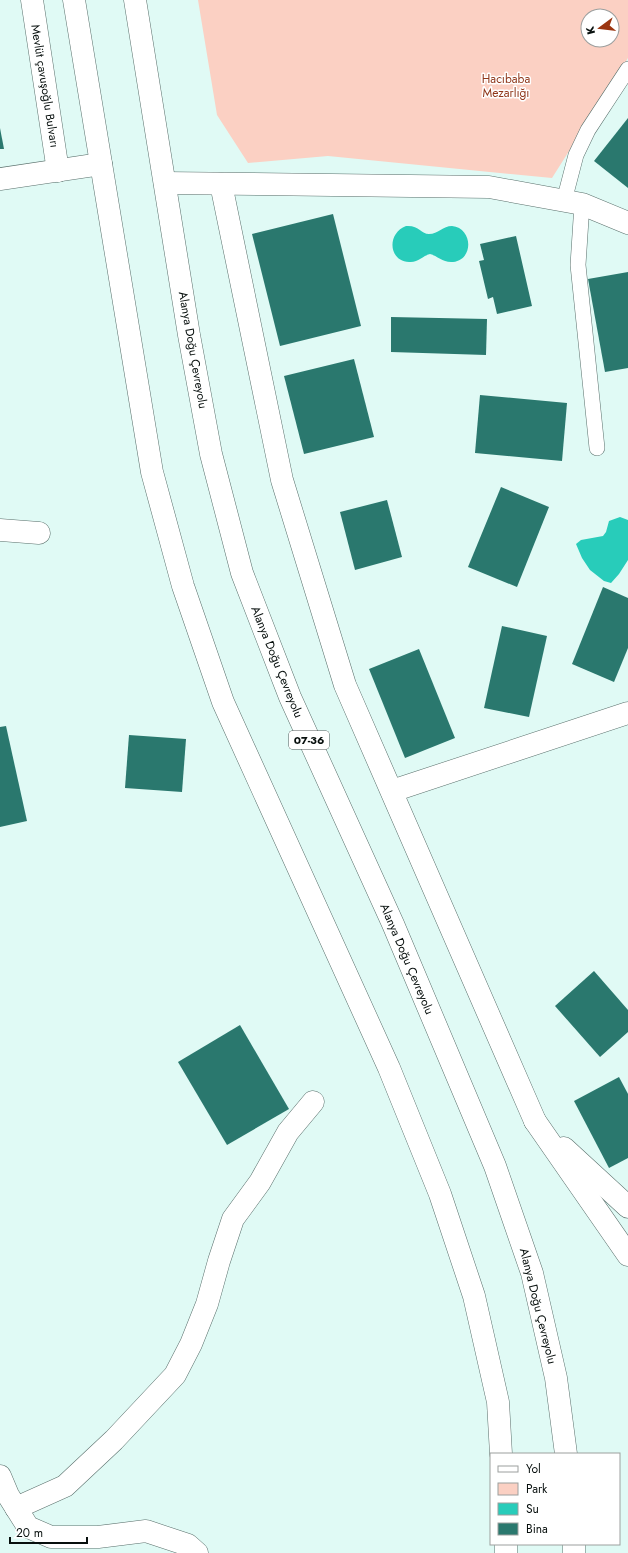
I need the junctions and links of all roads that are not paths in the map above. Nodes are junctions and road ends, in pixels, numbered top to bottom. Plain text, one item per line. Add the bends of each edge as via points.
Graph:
1 (32, 0) edge
2 (74, 0) edge
3 (135, 0) edge
4 (628, 69) edge
5 (101, 164) junction
6 (58, 172) junction
7 (0, 179) edge
8 (165, 183) junction
9 (221, 184) junction
10 (573, 202) junction
11 (628, 223) edge
12 (597, 448) dead end
13 (0, 530) edge
14 (39, 533) dead end
15 (628, 713) edge
16 (392, 791) junction
17 (313, 1102) dead end
18 (535, 1121) junction
19 (628, 1206) edge
20 (628, 1256) edge
21 (501, 1453) edge
22 (566, 1453) edge
23 (0, 1476) edge
24 (16, 1508) junction
25 (197, 1553) edge

1 - 6 main road, Mevlüt çavuşoğlu Bulvarı
2 - 5 main road
3 - 8 main road, Alanya Doğu Çevreyolu / 07-36
4 - 10 lane via 588,130 576,155
5 - 6 main road
5 - 21 main road via 152,472 183,586 223,702 389,1068 440,1194 474,1296 498,1402
6 - 7 main road
8 - 9 main road
8 - 22 main road, Alanya Doğu Çevreyolu / 07-36 via 211,454 242,573 290,697 393,924 495,1166 532,1273 556,1378
9 - 10 main road via 488,187
9 - 16 main road via 282,480 345,685
10 - 11 main road
10 - 12 lane
13 - 14 main road
15 - 16 main road
16 - 18 main road
17 - 24 main road via 288,1132 260,1182 233,1219 207,1304 191,1344 175,1374 114,1440 65,1486
18 - 19 main road
18 - 20 main road
23 - 24 main road
24 - 25 main road via 28,1527 51,1537 98,1537 146,1531 188,1545

